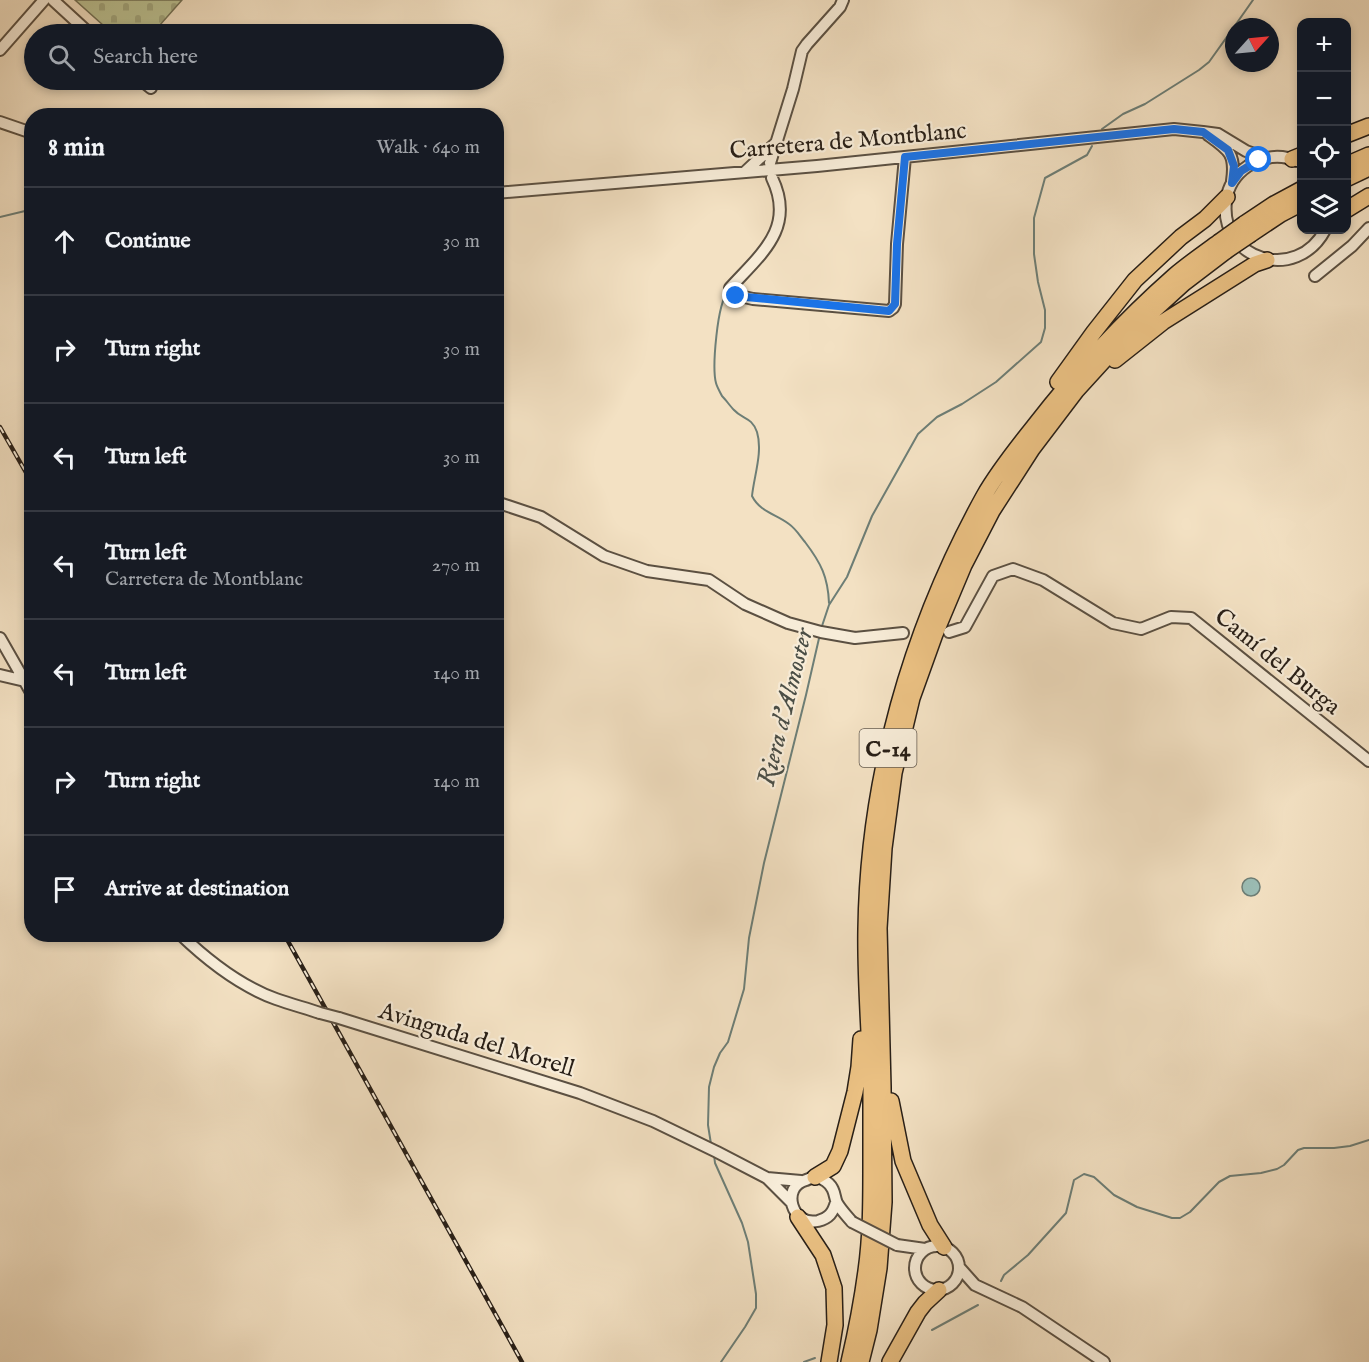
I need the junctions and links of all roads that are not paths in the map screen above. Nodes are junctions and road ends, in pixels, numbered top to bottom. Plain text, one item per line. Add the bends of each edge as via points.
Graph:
1 (44, 0) edge
2 (53, 0) edge
3 (843, 0) edge
4 (79, 24) edge
5 (0, 50) edge
6 (0, 122) edge
7 (1369, 126) edge
8 (24, 130) edge
9 (1203, 132) junction
10 (1351, 133) edge
11 (777, 142) junction
12 (1369, 155) edge
13 (905, 157) junction
14 (1266, 158) junction
15 (1297, 159) edge
16 (770, 163) dead end
17 (1351, 163) edge
18 (1369, 168) edge
19 (745, 172) junction
20 (1351, 177) edge
21 (772, 178) dead end
22 (1230, 190) junction
23 (504, 192) edge
24 (1297, 192) edge
25 (1369, 196) edge
26 (1297, 206) edge
27 (1351, 207) edge
28 (1369, 228) edge
29 (1247, 229) junction
30 (1322, 234) edge
31 (1222, 247) junction
32 (1267, 260) junction
33 (1315, 276) dead end
34 (986, 494) junction
35 (504, 505) edge
36 (992, 511) junction
37 (949, 632) dead end
38 (903, 633) dead end
39 (0, 638) edge
40 (0, 675) edge
41 (24, 679) edge
42 (24, 681) edge
43 (1369, 761) edge
44 (877, 848) junction
45 (189, 942) edge
46 (767, 1178) junction
47 (808, 1179) junction
48 (791, 1202) junction
49 (836, 1202) junction
50 (798, 1216) junction
51 (826, 1219) junction
52 (852, 1222) junction
53 (897, 1245) junction
54 (944, 1247) junction
55 (925, 1249) junction
56 (915, 1264) junction
57 (959, 1267) junction
58 (975, 1285) junction
59 (944, 1288) junction
60 (829, 1362) edge
61 (849, 1362) edge
62 (861, 1362) edge
63 (890, 1362) edge
64 (1104, 1362) edge

1 - 5 street
2 - 4 street
3 - 11 street via 802,51
6 - 8 street
7 - 10 highway
9 - 13 street, Carretera de Montblanc via 1156,130
9 - 14 street, Carretera de Montblanc via 1218,134
9 - 22 street via 1228,150 1234,166
11 - 16 street
11 - 19 street
12 - 17 highway
13 - 19 street, Carretera de Montblanc
13 - 21 street via 895,304 889,311 731,294 730,288 762,254 777,229 780,202
14 - 15 street
14 - 22 street via 1241,171
18 - 20 highway
19 - 23 street, Carretera de Montblanc
22 - 32 street via 1226,209 1231,231 1246,250
22 - 34 highway via 1205,219 1135,280 1014,441
24 - 29 highway, C-14 via 1274,204
25 - 27 highway
26 - 29 highway, C-14
28 - 33 street
29 - 31 highway, C-14, bridge
30 - 32 street via 1301,255
31 - 34 highway, C-14 via 1176,274 1121,325 1066,384
31 - 36 highway, C-14 via 1128,334 1076,391
32 - 36 highway via 1163,322 1116,359 1081,394
34 - 44 highway, C-14 via 948,571 900,695 882,770
35 - 38 street via 542,517 604,556 647,571 709,580 745,604 788,623 855,638
36 - 44 highway, C-14 via 964,565 912,698
37 - 43 street, Camí del Burga via 965,627 993,576 1013,569 1042,580 1113,623 1141,629 1171,617 1191,618
39 - 41 street
40 - 42 street
44 - 47 highway via 860,930 862,1029 857,1075 833,1166
44 - 54 highway via 891,1107 903,1161 930,1225
44 - 61 highway, C-14 via 866,929 871,1088 867,1268
44 - 62 highway, C-14 via 884,1202 879,1268
45 - 46 street, Avinguda del Morell, bridge via 213,964 274,999 580,1093 653,1121
46 - 47 street, Avinguda del Morell
46 - 48 street, Avinguda del Morell
47 - 48 street via 793,1190
47 - 49 street via 825,1180 833,1188
48 - 50 street
49 - 51 street
49 - 52 street
50 - 51 street via 811,1222
50 - 60 highway via 823,1255 834,1288 835,1326
51 - 52 street
52 - 53 street, bridge
53 - 55 street
53 - 56 street
54 - 55 street
54 - 57 street via 954,1254
55 - 56 street
56 - 59 street via 921,1283 932,1289
57 - 58 street
57 - 59 street via 956,1278
58 - 59 street
58 - 64 street via 1022,1307
59 - 63 highway via 918,1312

